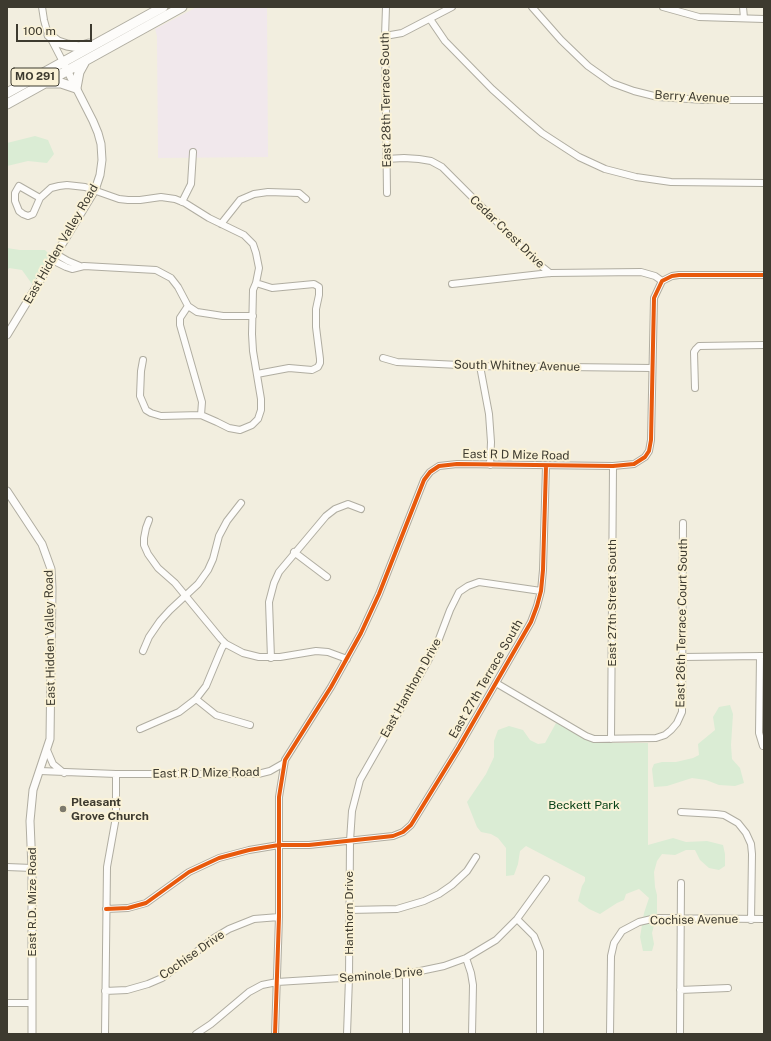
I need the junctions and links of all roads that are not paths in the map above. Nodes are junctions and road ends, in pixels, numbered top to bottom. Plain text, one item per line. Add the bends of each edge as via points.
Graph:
1 (42, 7) edge
2 (163, 7) edge
3 (182, 7) edge
4 (386, 7) edge
5 (452, 7) edge
6 (532, 7) edge
7 (663, 7) edge
8 (743, 7) edge
9 (744, 18) junction
10 (430, 19) junction
11 (764, 19) edge
12 (49, 35) junction
13 (385, 36) junction
14 (106, 38) junction
15 (85, 61) junction
16 (63, 62) junction
17 (67, 71) junction
18 (38, 87) junction
19 (76, 88) junction
20 (7, 93) edge
21 (764, 100) edge
22 (7, 104) edge
23 (193, 152) dead end
24 (386, 159) junction
25 (764, 183) edge
26 (95, 190) junction
27 (387, 193) dead end
28 (40, 198) junction
29 (306, 199) dead end
30 (182, 202) junction
31 (221, 224) junction
32 (54, 257) junction
33 (550, 273) junction
34 (764, 275) edge
35 (662, 281) junction
36 (256, 283) junction
37 (452, 284) dead end
38 (188, 306) junction
39 (252, 316) junction
40 (7, 335) edge
41 (764, 345) edge
42 (383, 358) dead end
43 (143, 360) dead end
44 (480, 366) junction
45 (652, 368) junction
46 (257, 374) junction
47 (695, 388) dead end
48 (201, 415) junction
49 (490, 465) junction
50 (546, 466) junction
51 (613, 466) junction
52 (7, 491) edge
53 (241, 503) dead end
54 (361, 509) dead end
55 (149, 520) dead end
56 (683, 523) dead end
57 (294, 552) junction
58 (327, 577) dead end
59 (541, 591) junction
60 (186, 595) junction
61 (226, 644) junction
62 (143, 651) dead end
63 (762, 656) edge
64 (683, 657) junction
65 (271, 658) junction
66 (347, 660) junction
67 (496, 683) junction
68 (196, 699) junction
69 (250, 725) dead end
70 (140, 729) dead end
71 (611, 739) junction
72 (763, 746) dead end
73 (47, 750) junction
74 (284, 764) junction
75 (40, 771) junction
76 (64, 773) junction
77 (116, 774) junction
78 (681, 812) dead end
79 (350, 841) junction
80 (279, 846) junction
81 (476, 857) dead end
82 (7, 867) edge
83 (32, 868) junction
84 (546, 879) dead end
85 (681, 883) dead end
86 (106, 909) junction
87 (349, 910) junction
88 (279, 917) junction
89 (517, 918) junction
90 (682, 919) junction
91 (764, 919) edge
92 (751, 920) junction
93 (466, 958) junction
94 (406, 974) junction
95 (349, 978) junction
96 (277, 982) junction
97 (728, 988) dead end
98 (680, 990) junction
99 (105, 991) junction
100 (7, 1003) edge
101 (32, 1003) junction
102 (32, 1034) edge
103 (105, 1034) edge
104 (196, 1034) edge
105 (275, 1034) edge
106 (347, 1034) edge
107 (406, 1034) edge
108 (472, 1034) edge
109 (540, 1034) edge
110 (610, 1034) edge
111 (680, 1034) edge

1 - 12 street
2 - 14 highway, MO 291
3 - 15 highway, MO 291
4 - 13 street, East 28th Terrace South
5 - 10 street
6 - 21 street, Berry Avenue via 588,66 612,82 658,97
7 - 9 street via 699,17
8 - 9 street
9 - 11 street
10 - 13 street via 402,33
10 - 25 street via 445,41 492,89 542,133 579,157 605,169 671,182
12 - 14 highway via 58,42 73,47
12 - 16 street
13 - 24 street, East 28th Terrace South
14 - 16 highway, MO 291
15 - 17 highway, MO 291
15 - 19 highway via 79,72
16 - 17 main road, East Hidden Valley Road
16 - 20 highway, MO 291
17 - 18 highway, MO 291
17 - 19 main road, East Hidden Valley Road
18 - 19 highway via 55,82
18 - 22 highway, MO 291
19 - 26 main road, East Hidden Valley Road via 93,121 101,144 102,160
23 - 30 street via 191,184
24 - 27 street, East 28th Terrace South
24 - 33 street, Cedar Crest Drive via 419,159 431,161 442,167
26 - 28 street via 59,186 51,188
26 - 30 street via 119,199 161,197
26 - 32 main road, East Hidden Valley Road
28 - 28 street via 33,214 28,216 19,211 15,193 19,186
29 - 31 street via 299,193 254,194 240,200
30 - 31 street
31 - 36 street via 244,235 253,244 259,268
32 - 38 street via 80,266 161,271 178,287
32 - 40 main road, East Hidden Valley Road
33 - 35 street, Cedar Crest Drive via 641,272
33 - 37 street
34 - 35 street via 679,275
35 - 45 street, East R D Mize Road via 654,298
36 - 39 street via 253,290
36 - 46 street via 272,288 314,284 319,287 316,327 320,359 318,367 312,370 289,368
38 - 39 street via 204,314
38 - 48 street via 180,318 180,326 202,402
39 - 46 street via 253,351
41 - 47 street via 699,346 694,352
42 - 44 street, South Whitney Avenue via 396,362
43 - 48 street via 140,396 146,410 161,416
44 - 45 street, South Whitney Avenue
44 - 49 street via 489,414
45 - 51 street, East R D Mize Road via 649,451 634,464
46 - 48 street via 261,410 258,419 252,425 240,430 229,428
49 - 50 street, East R D Mize Road
49 - 66 street, East R D Mize Road via 439,466 424,480 379,594
50 - 51 street, East R D Mize Road
50 - 59 street, East 27th Terrace South
51 - 71 street, East 27th Street South
52 - 73 main road, East Hidden Valley Road via 42,544 51,569 50,738
53 - 60 street via 226,521 208,570
54 - 57 street via 348,504 335,509
55 - 60 street via 144,542 148,554 158,568
56 - 64 street, East 26th Terrace Court South
57 - 58 street
57 - 65 street via 279,572 269,602
59 - 67 street, East 27th Terrace South via 531,622
59 - 79 street, East Hanthorn Drive via 479,582 459,592 428,661 360,780 352,811
60 - 61 street
60 - 62 street via 160,621
61 - 65 street via 243,653
61 - 68 street via 206,686
63 - 64 street
63 - 72 street via 759,733
64 - 71 street, East 26th Terrace Court South via 682,712 677,723 665,735 656,738
65 - 66 street via 316,651 328,652
66 - 74 street, East R D Mize Road
67 - 71 street, East 26th Terrace Court South via 586,736
67 - 79 street, East 27th Terrace South via 411,825 393,836
68 - 69 street via 216,715
68 - 70 street via 179,712
73 - 75 main road, East Hidden Valley Road
73 - 76 street via 53,764
74 - 77 street, East R D Mize Road via 258,774
74 - 80 street via 279,797
75 - 76 street, East R D Mize Road
75 - 83 main road, East R.D. Mize Road via 33,790 30,821
76 - 77 street, East R D Mize Road
77 - 86 street via 116,817 107,867
78 - 92 street via 724,816 738,823 746,833 752,854
79 - 80 street, East 27th Terrace South
79 - 87 street, Hanthorn Drive
80 - 86 street, East 27th Terrace South via 249,850 220,858 189,872 146,903 128,908
80 - 88 street
81 - 87 street via 467,871 452,885 424,901 397,909
82 - 83 street
83 - 101 main road, East R.D. Mize Road
84 - 89 street, Seminole Drive
85 - 90 street
86 - 99 street
87 - 95 street, Hanthorn Drive
88 - 96 street
88 - 99 street, Cochise Drive via 254,919 229,929 162,978 148,984 127,990
89 - 93 street, Seminole Drive via 496,940
89 - 109 street via 534,936 540,951
90 - 92 street, Cochise Avenue
90 - 98 street
90 - 110 street, Cochise Avenue via 656,918 639,922 626,928 618,936 611,956
91 - 92 street, Cochise Avenue
93 - 94 street, Seminole Drive via 444,966
93 - 108 street via 473,985
94 - 95 street, Seminole Drive
94 - 107 street
95 - 96 street, Seminole Drive
95 - 106 street, Hanthorn Drive
96 - 104 street, Seminole Drive via 262,985 249,992
96 - 105 street
97 - 98 street
98 - 111 street
99 - 103 street
100 - 101 street
101 - 102 main road, East R.D. Mize Road

